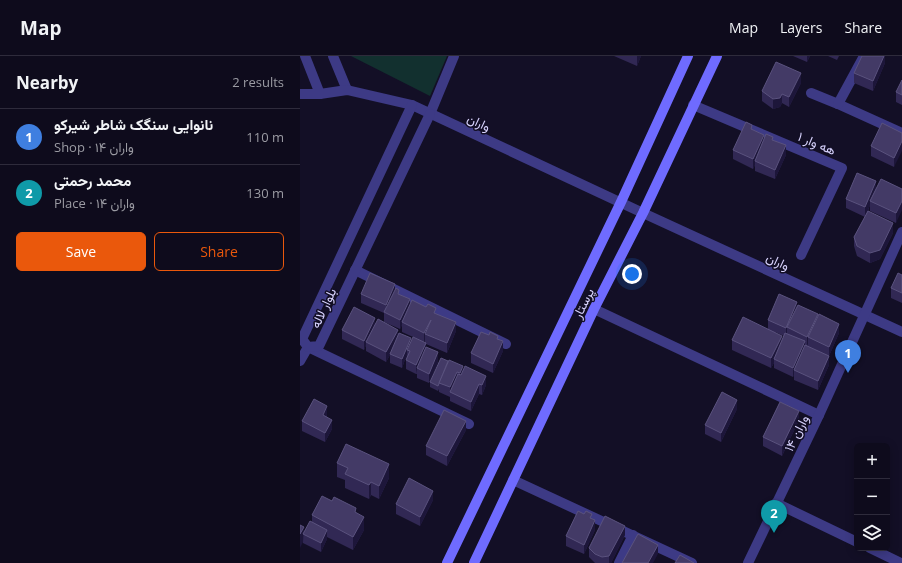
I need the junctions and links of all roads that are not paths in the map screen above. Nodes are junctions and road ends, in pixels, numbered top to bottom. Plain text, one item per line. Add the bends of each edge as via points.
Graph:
1 (305, 56) edge
2 (333, 56) edge
3 (454, 56) edge
4 (688, 56) edge
5 (717, 56) edge
6 (864, 56) edge
7 (347, 90) junction
8 (811, 93) dead end
9 (300, 94) edge
10 (320, 94) junction
11 (838, 104) junction
12 (412, 105) junction
13 (693, 105) junction
14 (430, 114) junction
15 (902, 133) edge
16 (622, 202) junction
17 (643, 213) junction
18 (902, 232) edge
19 (801, 255) dead end
20 (355, 270) junction
21 (594, 309) junction
22 (866, 314) junction
23 (902, 332) edge
24 (506, 344) dead end
25 (308, 347) junction
26 (300, 361) edge
27 (819, 415) junction
28 (469, 424) dead end
29 (513, 480) junction
30 (776, 503) junction
31 (633, 535) junction
32 (854, 541) edge
33 (876, 551) edge
34 (446, 563) edge
35 (474, 563) edge
36 (619, 563) edge
37 (692, 563) edge
38 (748, 563) edge
39 (901, 563) edge

1 - 10 street
2 - 7 street
3 - 14 street, بلوار لاله
4 - 16 main road, پرستار
5 - 13 main road, پرستار
6 - 11 street
7 - 10 street, واران
7 - 12 street, واران
8 - 11 street
9 - 10 street, واران
11 - 15 street
12 - 14 street, واران
12 - 25 street, بلوار لاله via 302,339
13 - 17 main road, پرستار
13 - 19 street, هه وار ۱ via 842,168
14 - 16 street, واران
14 - 20 street, بلوار لاله
16 - 17 street, واران
16 - 34 main road, پرستار
17 - 21 main road, پرستار
17 - 22 street, واران
18 - 22 street, واران ۱۴
20 - 24 street
20 - 25 street, بلوار لاله via 319,346
21 - 27 street
21 - 29 main road, پرستار
22 - 23 street, واران
22 - 27 street, واران ۱۴
25 - 26 street
25 - 28 street
27 - 30 street, واران ۱۴
29 - 31 street
29 - 35 main road, پرستار
30 - 32 street
30 - 38 street, واران ۱۴
31 - 36 street
31 - 37 street
33 - 39 street

